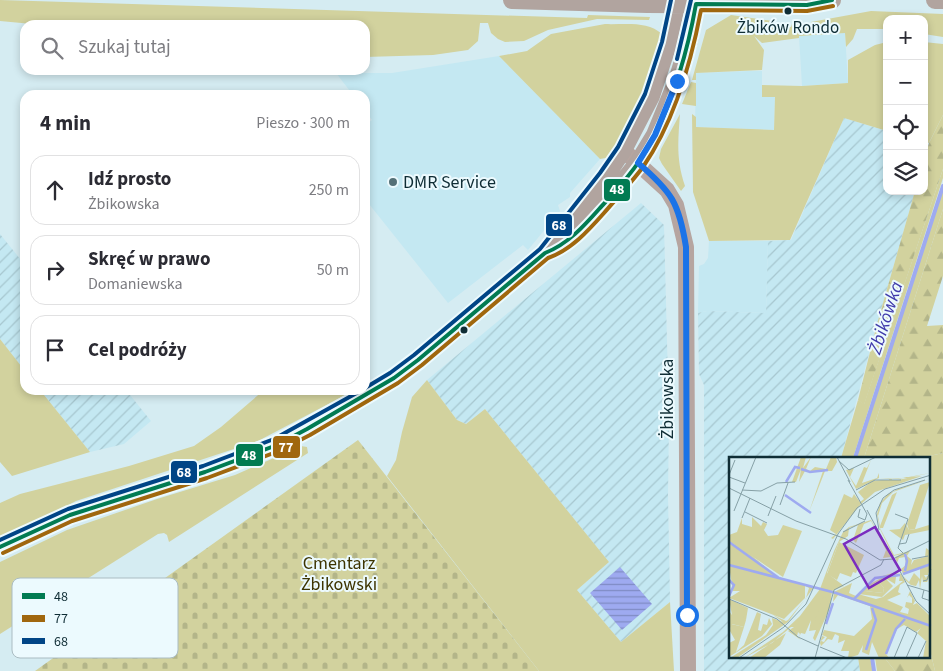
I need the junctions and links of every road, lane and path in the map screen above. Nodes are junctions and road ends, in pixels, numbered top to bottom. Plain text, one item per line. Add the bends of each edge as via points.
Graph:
1 (512, 0) edge
2 (832, 0) edge
3 (935, 0) edge
4 (943, 0) edge
5 (677, 2) edge
6 (696, 2) edge
7 (623, 150) junction
8 (638, 163) junction
9 (545, 253) junction
10 (370, 392) edge
11 (365, 395) edge
12 (0, 548) edge
13 (688, 671) edge

1 - 5 main road
2 - 6 main road via 806,5
3 - 4 main road
5 - 6 main road
5 - 7 main road via 661,69
6 - 8 main road via 677,81 655,135
7 - 8 street, Żbikowska
7 - 9 main road
8 - 9 main road via 584,227 558,248
8 - 13 street, Żbikowska via 667,190 676,205 686,247
9 - 10 main road via 418,360
11 - 12 main road via 277,445 205,472 70,515

